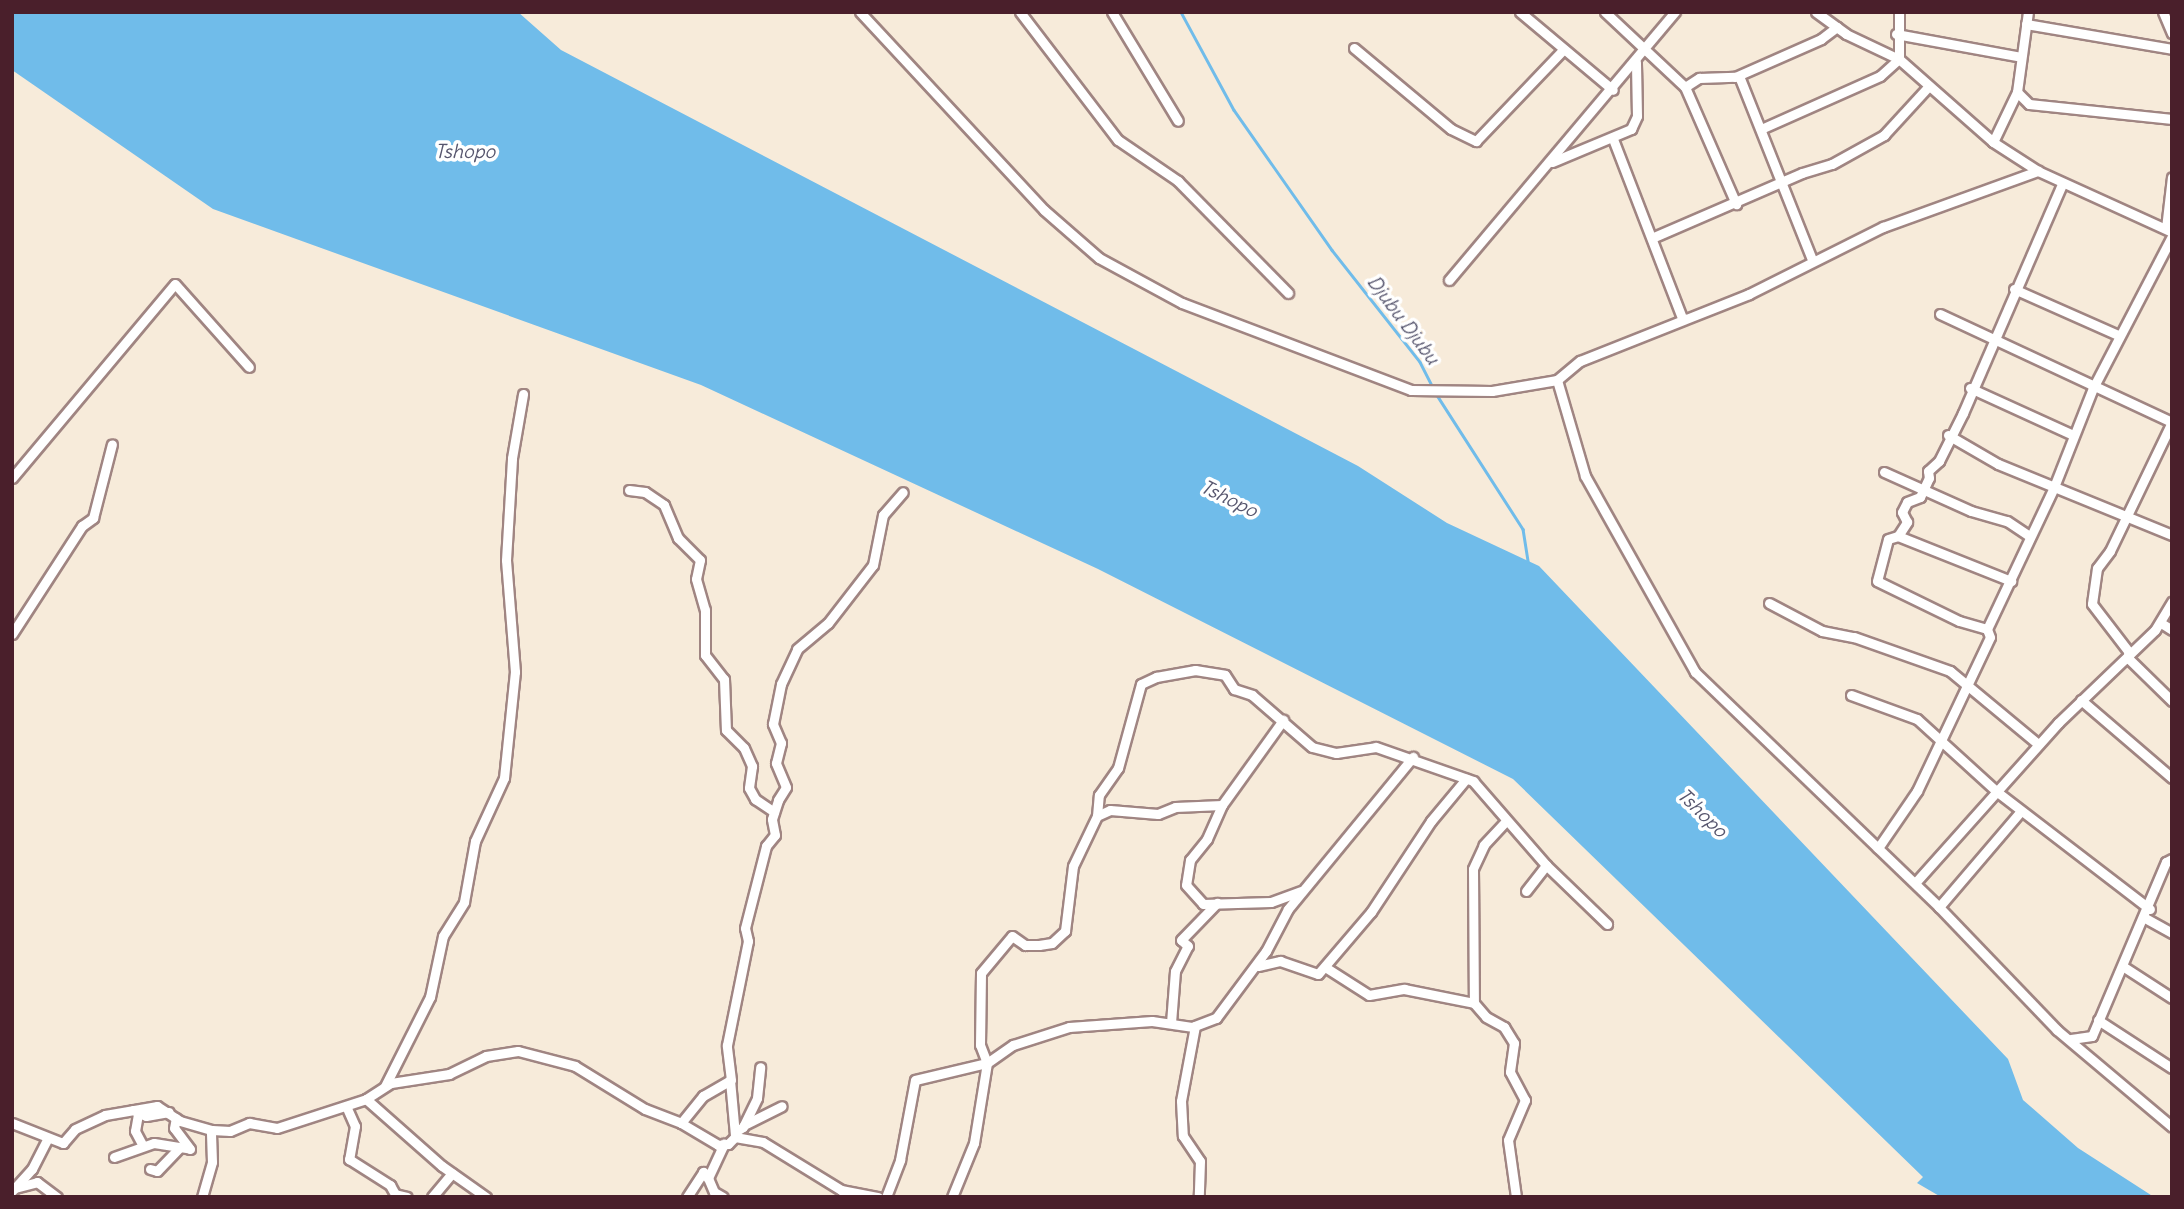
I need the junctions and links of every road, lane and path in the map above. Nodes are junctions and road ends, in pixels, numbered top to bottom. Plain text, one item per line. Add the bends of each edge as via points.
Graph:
1 (860, 12) edge
2 (1020, 12) edge
3 (1112, 12) edge
4 (1520, 12) edge
5 (1605, 12) edge
6 (1675, 12) edge
7 (1816, 12) edge
8 (1899, 12) edge
9 (2028, 12) edge
10 (2163, 12) edge
11 (2172, 13) edge
12 (2026, 24) junction
13 (1837, 27) junction
14 (2172, 33) edge
15 (1896, 34) junction
16 (1647, 47) junction
17 (1354, 48) dead end
18 (1564, 49) junction
19 (2172, 49) edge
20 (2021, 57) junction
21 (1899, 59) junction
22 (1656, 60) junction
23 (1636, 66) junction
24 (1739, 76) junction
25 (1685, 87) junction
26 (1927, 88) junction
27 (1613, 90) junction
28 (2017, 92) junction
29 (2172, 119) edge
30 (1178, 121) dead end
31 (1761, 130) junction
32 (1613, 139) junction
33 (1993, 142) junction
34 (1548, 164) junction
35 (2038, 171) junction
36 (2172, 177) edge
37 (1781, 182) junction
38 (2062, 184) junction
39 (1735, 204) junction
40 (2170, 232) edge
41 (1654, 237) junction
42 (1812, 259) junction
43 (1448, 280) dead end
44 (2014, 289) junction
45 (1288, 293) dead end
46 (1940, 314) dead end
47 (1682, 318) junction
48 (2118, 335) junction
49 (1995, 338) junction
50 (249, 367) dead end
51 (1557, 380) junction
52 (1970, 388) junction
53 (2093, 388) junction
54 (523, 394) dead end
55 (2172, 422) edge
56 (1948, 435) junction
57 (2073, 435) junction
58 (112, 444) dead end
59 (1884, 471) dead end
60 (12, 478) edge
61 (2054, 487) junction
62 (1922, 488) junction
63 (629, 490) dead end
64 (902, 492) dead end
65 (2124, 515) junction
66 (2172, 535) edge
67 (1898, 536) junction
68 (2029, 536) junction
69 (2011, 581) junction
70 (1769, 603) dead end
71 (2172, 603) edge
72 (2161, 623) junction
73 (1987, 629) junction
74 (2172, 630) edge
75 (12, 634) edge
76 (2128, 651) junction
77 (1963, 687) junction
78 (1851, 695) dead end
79 (2081, 700) junction
80 (2172, 701) edge
81 (1283, 720) junction
82 (1940, 741) junction
83 (2038, 744) junction
84 (1413, 757) junction
85 (2172, 778) edge
86 (1466, 779) junction
87 (1996, 791) junction
88 (1222, 805) junction
89 (2021, 811) junction
90 (774, 812) junction
91 (1097, 816) junction
92 (1506, 821) junction
93 (1878, 848) junction
94 (2172, 859) edge
95 (1546, 865) junction
96 (2169, 873) edge
97 (1915, 883) junction
98 (1303, 890) junction
99 (1526, 891) dead end
100 (1217, 903) junction
101 (1939, 907) junction
102 (2148, 913) junction
103 (1606, 924) dead end
104 (2172, 933) edge
105 (1255, 966) junction
106 (1325, 967) junction
107 (2124, 967) junction
108 (2172, 999) edge
109 (1474, 1003) junction
110 (2098, 1020) junction
111 (1171, 1024) junction
112 (1195, 1026) junction
113 (2071, 1039) junction
114 (987, 1063) junction
115 (760, 1067) dead end
116 (2172, 1068) edge
117 (730, 1080) junction
118 (383, 1090) junction
119 (366, 1099) junction
120 (346, 1106) junction
121 (782, 1106) dead end
122 (136, 1112) junction
123 (172, 1115) junction
124 (681, 1122) junction
125 (12, 1123) edge
126 (744, 1125) junction
127 (2172, 1127) edge
128 (211, 1130) junction
129 (735, 1134) junction
130 (47, 1139) junction
131 (724, 1144) junction
132 (143, 1146) junction
133 (179, 1148) junction
134 (114, 1157) dead end
135 (149, 1169) dead end
136 (452, 1173) junction
137 (708, 1178) junction
138 (14, 1190) edge
139 (855, 1195) edge
140 (57, 1197) edge
141 (202, 1197) edge
142 (407, 1197) edge
143 (432, 1197) edge
144 (486, 1197) edge
145 (687, 1197) edge
146 (723, 1197) edge
147 (878, 1197) edge
148 (886, 1197) edge
149 (952, 1197) edge
150 (1199, 1197) edge
151 (1516, 1197) edge

1 - 51 street via 1044,210 1100,258 1182,303 1411,390 1492,391
2 - 45 street via 1118,140 1178,181
3 - 30 street
4 - 18 street
5 - 16 street
6 - 16 street
7 - 13 street
8 - 15 street
9 - 12 street
10 - 11 street
10 - 14 street
12 - 19 street
12 - 20 street
13 - 21 street
13 - 24 street via 1821,39
15 - 20 street
15 - 21 street
16 - 22 street
16 - 23 street
17 - 18 street via 1451,130 1476,141
18 - 27 street
20 - 28 street
21 - 26 street
21 - 31 street via 1870,84
22 - 23 street
22 - 25 street
23 - 27 street
23 - 32 street via 1636,123
24 - 25 street via 1699,78
24 - 31 street
25 - 39 street
26 - 33 street
26 - 37 street via 1884,135 1819,171
27 - 34 street
28 - 29 street via 2029,104
28 - 33 street
31 - 37 street
32 - 34 street
32 - 41 street
33 - 35 street
34 - 43 street
35 - 38 street
35 - 42 street via 1883,227
36 - 40 street
37 - 39 street
37 - 42 street
38 - 40 street
38 - 44 street
39 - 41 street
40 - 48 street
41 - 47 street
42 - 47 street via 1749,294
44 - 48 street
44 - 49 street
46 - 49 street
47 - 51 street via 1580,361
48 - 53 street
49 - 52 street
49 - 53 street
50 - 60 street via 175,284
51 - 93 street via 1586,476 1695,672
52 - 56 street via 1963,412
52 - 57 street
53 - 55 street
53 - 57 street
54 - 118 street via 512,458 506,560 515,672 504,778 475,841 464,902 443,936 430,997
55 - 65 street
56 - 61 street via 1998,464
56 - 62 street
57 - 61 street
58 - 75 street via 93,518 82,526
59 - 62 street
61 - 65 street
61 - 68 street
62 - 67 street via 1916,502 1907,502 1902,512 1907,522
62 - 68 street via 2007,522
63 - 90 street via 645,492 663,505 678,538 700,560 696,579 705,611 705,654 724,679 726,730 744,748 752,766 749,788 755,799
64 - 90 street via 883,515 873,565 828,623 790,660 773,724 781,743 776,763 786,787
65 - 66 street
65 - 76 street via 2110,551 2097,568 2092,604
67 - 69 street
67 - 73 street via 1888,539 1882,554 1886,557 1878,578 1880,586
68 - 69 street
69 - 73 street
70 - 77 street via 1822,631 1854,637 1950,671
71 - 72 street
72 - 74 street
72 - 76 street
73 - 77 street via 1990,637
76 - 79 street
76 - 80 street via 2129,659
77 - 82 street
77 - 83 street
78 - 82 street via 1917,719
79 - 83 street
79 - 85 street
81 - 84 street via 1316,748 1344,753 1376,747
81 - 88 street
81 - 91 street via 1252,695 1234,689 1225,675 1195,670 1141,684 1132,730 1118,768 1097,799
82 - 87 street
82 - 93 street via 1917,791
83 - 87 street
84 - 86 street
84 - 98 street
86 - 92 street via 1485,792
86 - 106 street via 1430,821 1371,912
87 - 89 street
87 - 97 street
88 - 91 street via 1175,807 1158,814 1110,810
88 - 100 street via 1208,839 1190,860 1186,886 1203,904
89 - 101 street
89 - 102 street
90 - 117 street via 775,835 766,846 745,928 747,941 727,1045
91 - 114 street via 1073,866 1065,931 1052,943 1040,945 1026,945 1012,936 981,973 980,1045
92 - 95 street
92 - 109 street via 1484,845 1473,869
93 - 97 street
94 - 96 street via 2166,862
95 - 99 street
95 - 103 street
96 - 102 street
97 - 101 street
98 - 100 street via 1271,902
98 - 105 street
100 - 111 street via 1181,940 1188,946 1178,960
101 - 113 street
102 - 104 street
102 - 107 street
105 - 106 street via 1280,961 1313,975
105 - 112 street via 1216,1018
106 - 109 street via 1369,995 1404,989
107 - 108 street
107 - 110 street
109 - 151 street via 1504,1027 1514,1043 1510,1072 1525,1100 1508,1140
110 - 113 street via 2092,1036
110 - 116 street
111 - 112 street
111 - 114 street via 1069,1027 1013,1045
112 - 150 street via 1181,1101 1183,1136 1199,1156
113 - 127 street
114 - 148 street via 915,1080 900,1160
114 - 149 street via 974,1143
115 - 126 street via 757,1098
117 - 124 street via 703,1096
117 - 129 street
118 - 119 street
118 - 124 street via 391,1083 449,1074 486,1056 518,1051 575,1066 645,1109
119 - 120 street
119 - 136 street
120 - 128 street via 286,1126 249,1123 230,1131
120 - 142 street via 355,1126 349,1159 390,1185 395,1194
121 - 126 street
122 - 123 street via 158,1106
122 - 130 street via 117,1111 81,1126 63,1143
122 - 132 street via 135,1130
123 - 128 street
123 - 133 street via 174,1128 190,1145 190,1149
124 - 131 street
125 - 130 street
126 - 129 street
128 - 141 street via 212,1163
129 - 131 street
129 - 139 street via 767,1144
130 - 138 street via 32,1169
131 - 137 street
132 - 133 street via 154,1143
132 - 134 street
133 - 135 street via 157,1171
136 - 143 street
136 - 144 street
137 - 145 street via 703,1172
137 - 146 street via 714,1192
138 - 140 street via 37,1182
139 - 147 street

